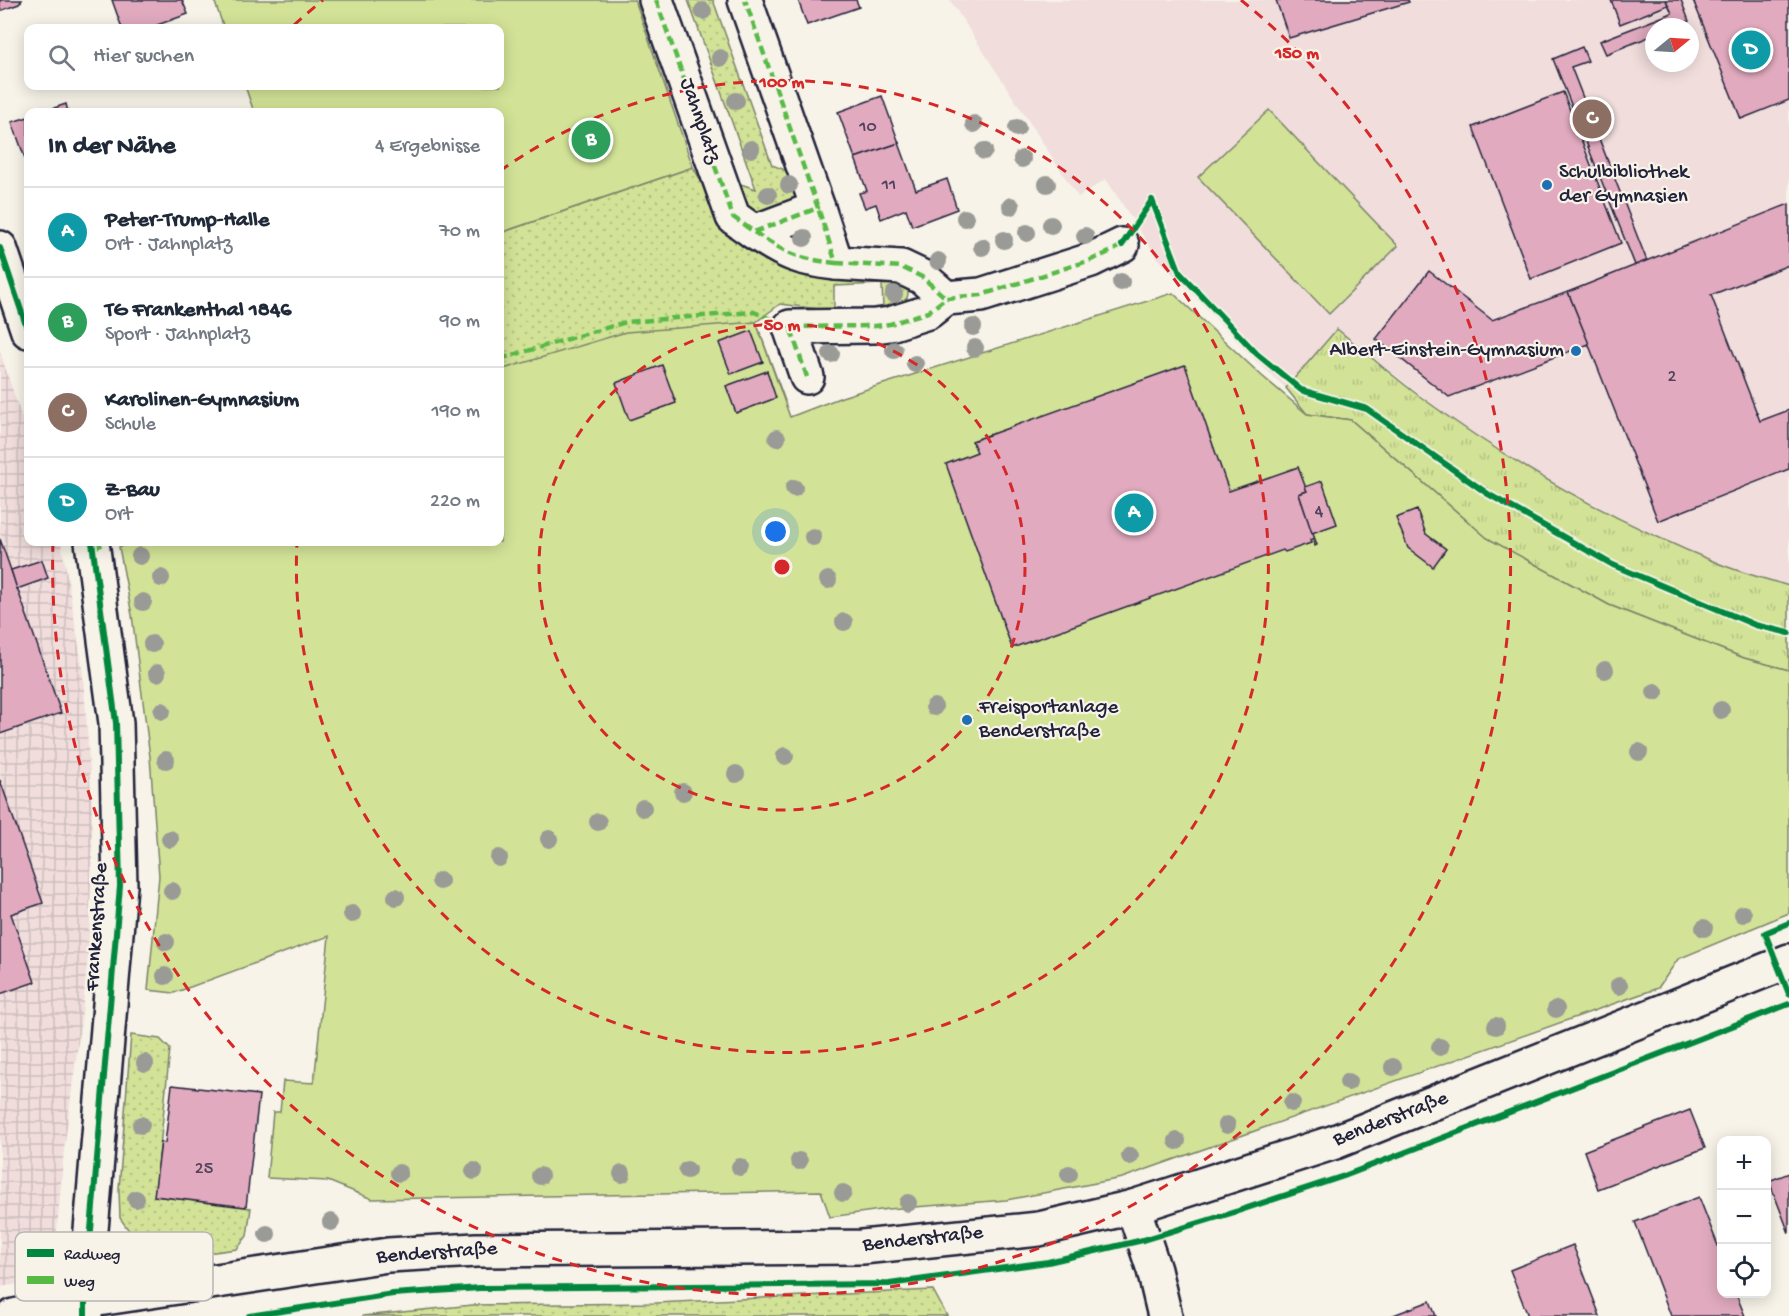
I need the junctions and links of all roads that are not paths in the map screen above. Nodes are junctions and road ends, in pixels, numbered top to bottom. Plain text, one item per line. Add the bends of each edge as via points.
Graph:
1 (657, 0) edge
2 (745, 0) edge
3 (818, 208) junction
4 (754, 232) junction
5 (1122, 245) dead end
6 (0, 248) edge
7 (837, 263) junction
8 (946, 298) junction
9 (24, 320) edge
10 (807, 377) dead end
11 (93, 546) edge
12 (1789, 961) edge
13 (1133, 1208) junction
14 (91, 1232) edge
15 (213, 1286) edge
16 (125, 1301) edge
17 (85, 1308) edge
18 (14, 1316) edge
19 (1165, 1316) edge

1 - 4 street, Jahnplatz via 733,218
2 - 3 street
3 - 4 street
3 - 7 street
4 - 7 street, Jahnplatz via 792,255
5 - 8 street via 1091,260 981,295
6 - 9 street
7 - 8 street, Jahnplatz via 901,267 922,277
8 - 10 street via 928,312 891,324 790,327
11 - 14 street, Frankenstraße via 116,723 120,886
12 - 13 street, Benderstraße via 1335,1142
13 - 15 street, Benderstraße via 1038,1229 862,1247 476,1250 388,1255
13 - 19 street
16 - 17 street, Benderstraße
17 - 18 street, Benderstraße

